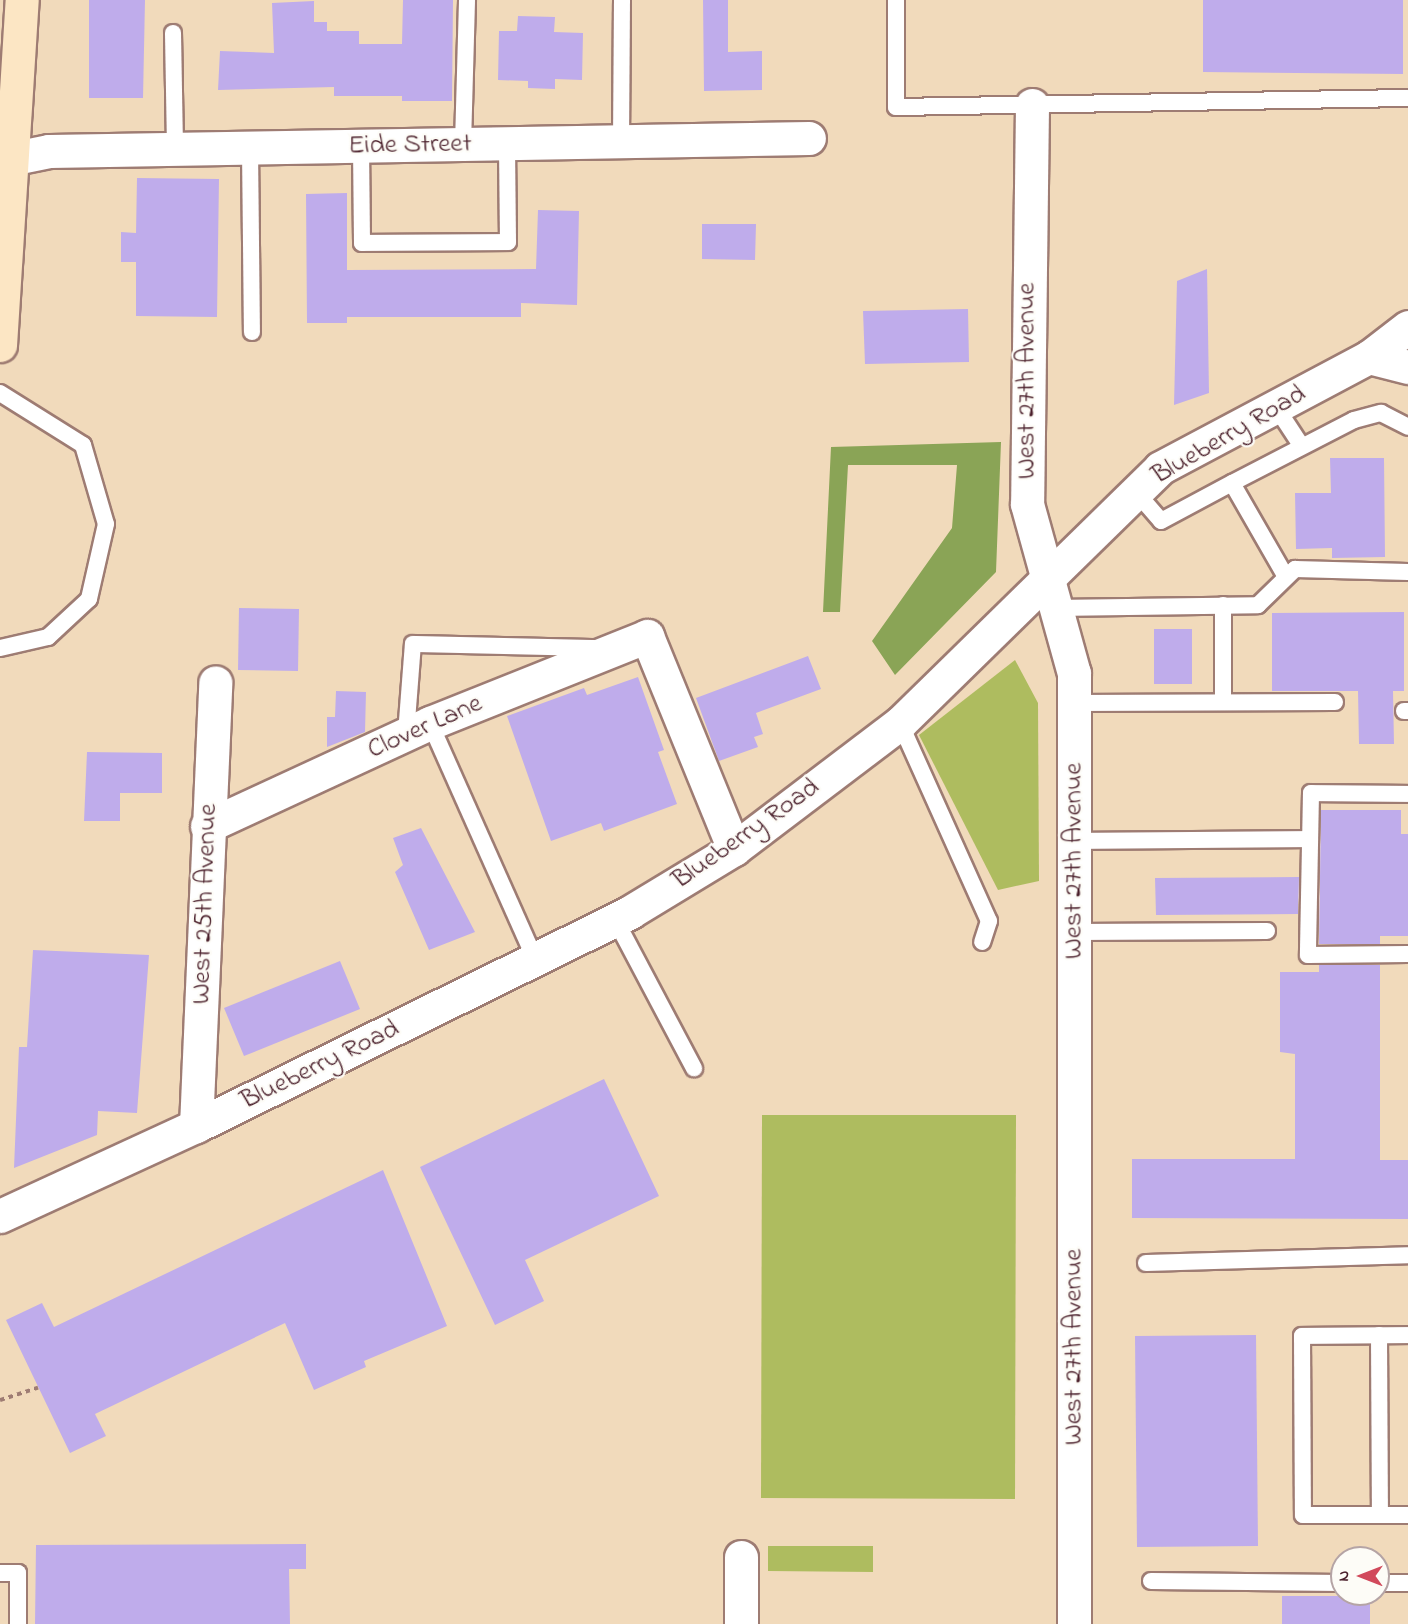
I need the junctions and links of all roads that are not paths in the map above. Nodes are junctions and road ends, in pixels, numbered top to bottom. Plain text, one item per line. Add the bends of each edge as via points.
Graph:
1 (22, 0) edge
2 (467, 0) edge
3 (622, 0) edge
4 (896, 0) edge
5 (173, 33) dead end
6 (9, 62) edge
7 (1408, 99) edge
8 (1032, 105) junction
9 (809, 138) dead end
10 (621, 142) junction
11 (507, 143) junction
12 (463, 144) junction
13 (361, 146) junction
14 (250, 148) junction
15 (175, 149) junction
16 (6, 159) edge
17 (1408, 327) edge
18 (252, 332) dead end
19 (0, 345) edge
20 (1369, 357) junction
21 (1408, 366) edge
22 (0, 393) edge
23 (1275, 407) junction
24 (1408, 426) edge
25 (1301, 445) junction
26 (1232, 483) junction
27 (1136, 492) junction
28 (1408, 572) edge
29 (1286, 578) junction
30 (1049, 593) junction
31 (1223, 605) junction
32 (0, 648) edge
33 (613, 648) junction
34 (215, 682) dead end
35 (1223, 702) junction
36 (1335, 702) dead end
37 (1074, 703) junction
38 (900, 723) junction
39 (418, 729) junction
40 (1408, 794) edge
41 (207, 826) junction
42 (1310, 839) junction
43 (1074, 841) junction
44 (734, 849) junction
45 (615, 919) junction
46 (1267, 931) dead end
47 (1074, 932) junction
48 (982, 942) dead end
49 (1408, 954) edge
50 (535, 959) junction
51 (694, 1068) dead end
52 (196, 1126) junction
53 (0, 1216) edge
54 (1408, 1255) edge
55 (1146, 1263) dead end
56 (1379, 1335) junction
57 (1408, 1335) edge
58 (1380, 1515) junction
59 (1408, 1515) edge
60 (741, 1557) dead end
61 (0, 1573) edge
62 (1151, 1581) dead end
63 (1330, 1582) edge
64 (1390, 1583) edge
65 (1408, 1583) edge
66 (18, 1624) edge
67 (741, 1624) edge
68 (1074, 1624) edge

1 - 6 main road
2 - 12 lane
3 - 10 lane
4 - 8 lane via 896,107
5 - 15 lane
6 - 16 main road
7 - 8 lane
8 - 30 street, West 27th Avenue via 1027,504
9 - 10 street, Eide Street
10 - 11 street, Eide Street
11 - 12 street, Eide Street
11 - 13 lane via 508,242 362,243
12 - 13 street, Eide Street
13 - 14 street, Eide Street
14 - 15 street, Eide Street
14 - 18 lane
15 - 16 street, Eide Street via 49,151
16 - 19 main road
17 - 20 street, Blueberry Road
20 - 21 street
20 - 23 street, Blueberry Road
22 - 32 lane via 82,445 106,524 89,599 48,637
23 - 25 lane
23 - 27 street, Blueberry Road via 1160,468
24 - 25 lane via 1382,413 1354,420
25 - 26 lane
26 - 27 lane via 1161,520
26 - 29 lane
27 - 30 street, Blueberry Road
28 - 29 lane via 1295,569
29 - 31 lane via 1258,605
30 - 31 lane
30 - 37 street, West 27th Avenue via 1074,673
30 - 38 street, Blueberry Road
31 - 35 lane
33 - 39 street, Clover Lane
33 - 39 lane via 413,644
33 - 44 street, Clover Lane via 647,636
34 - 41 street, West 25th Avenue
35 - 36 lane
35 - 37 lane
37 - 43 street, West 27th Avenue
38 - 44 street, Blueberry Road
38 - 48 lane via 989,921
39 - 41 street, Clover Lane
39 - 50 lane
40 - 42 lane via 1311,793
41 - 52 street, West 25th Avenue
42 - 43 lane
42 - 49 lane via 1308,955
43 - 47 street, West 27th Avenue
44 - 45 street, Blueberry Road
45 - 50 street, Blueberry Road
45 - 51 lane
46 - 47 lane
47 - 68 street, West 27th Avenue
50 - 52 street, Blueberry Road
52 - 53 street, Blueberry Road
54 - 55 lane
56 - 57 lane
56 - 58 lane
56 - 58 lane via 1302,1336 1303,1515
58 - 59 lane
60 - 67 street
61 - 66 lane via 18,1572
62 - 63 lane
64 - 65 lane

